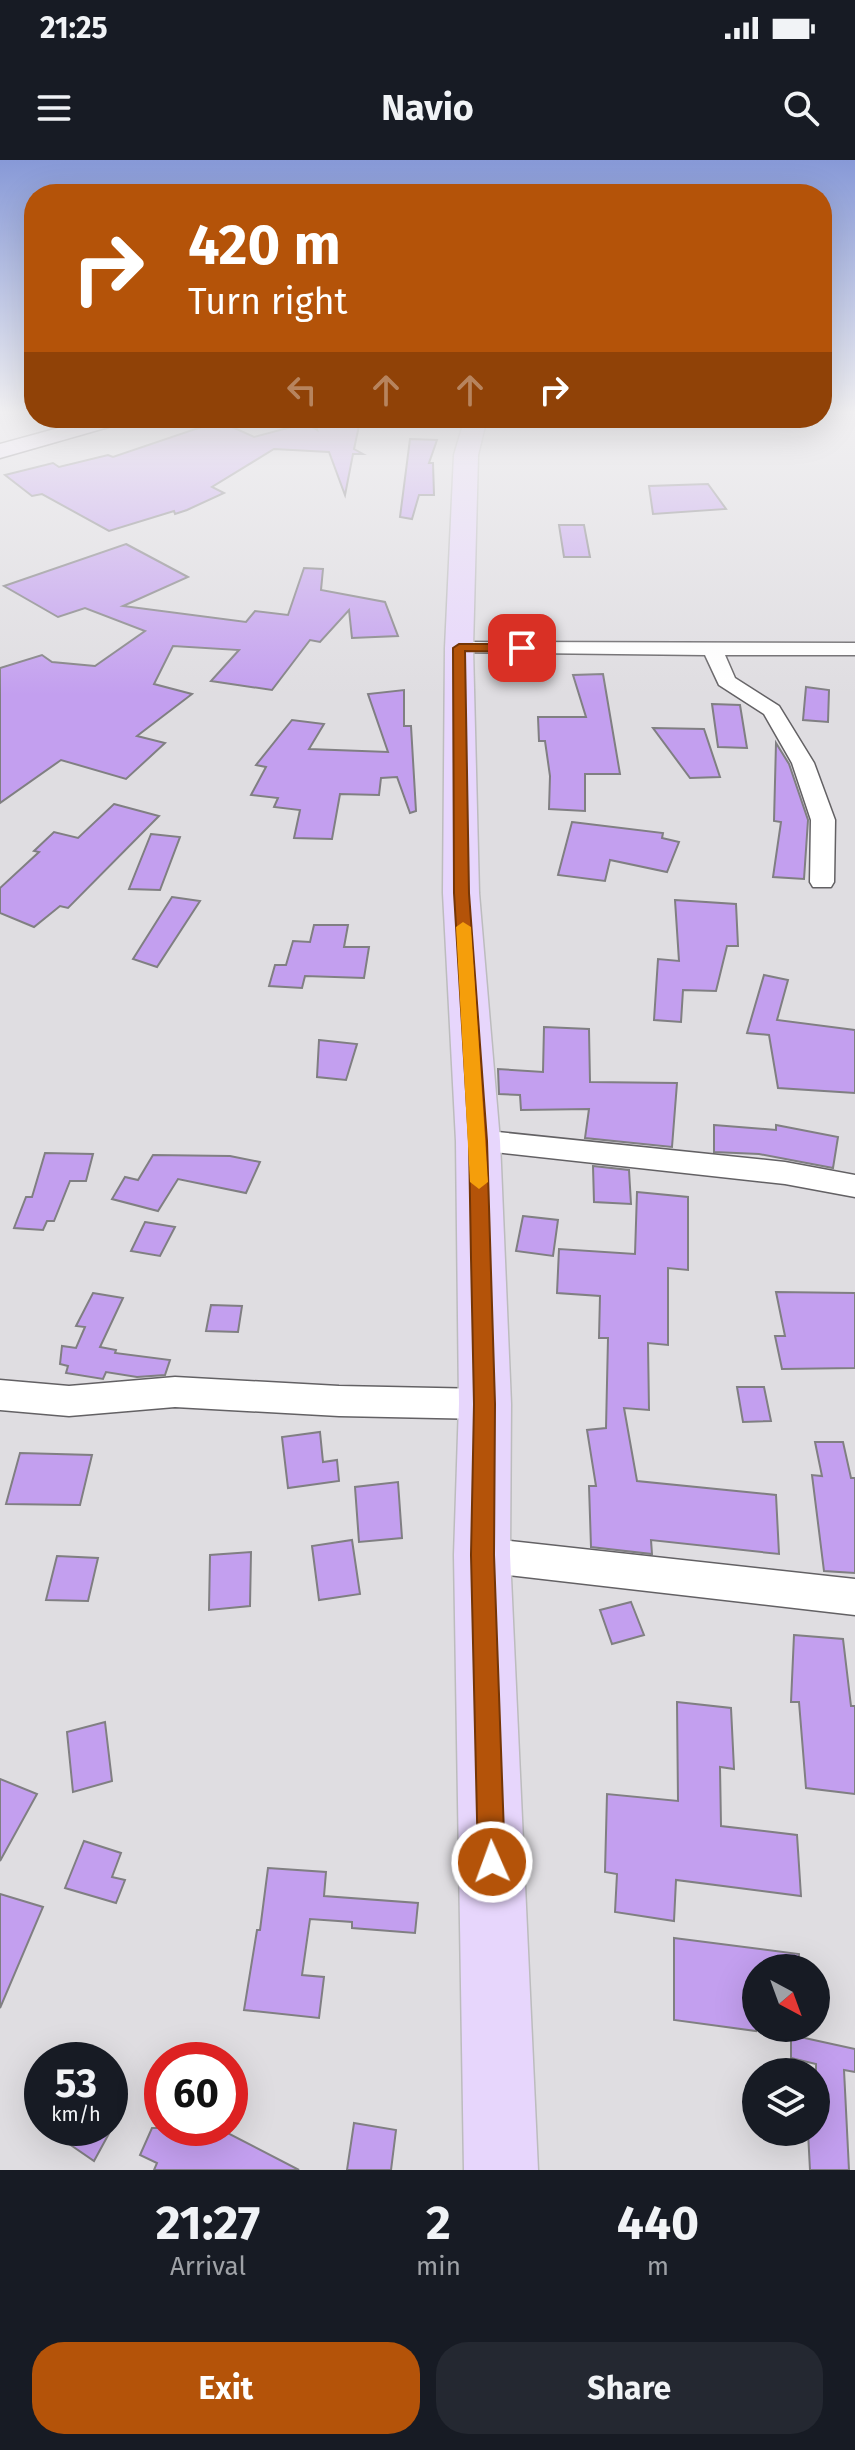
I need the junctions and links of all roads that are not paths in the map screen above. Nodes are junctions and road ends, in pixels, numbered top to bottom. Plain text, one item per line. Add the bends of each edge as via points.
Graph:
1 (465, 507) edge
2 (459, 648) junction
3 (713, 649) junction
4 (855, 649) edge
5 (822, 882) dead end
6 (478, 1141) junction
7 (855, 1186) edge
8 (0, 1395) edge
9 (485, 1404) junction
10 (482, 1555) junction
11 (855, 1597) edge
12 (501, 2170) edge

1 - 2 main road
2 - 3 street
2 - 6 main road via 461,893
3 - 4 street
3 - 5 street via 726,681 772,710 803,763 823,820
6 - 7 street via 785,1173
6 - 9 main road
8 - 9 street via 69,1401 175,1392
9 - 10 main road
10 - 11 street
10 - 12 main road

